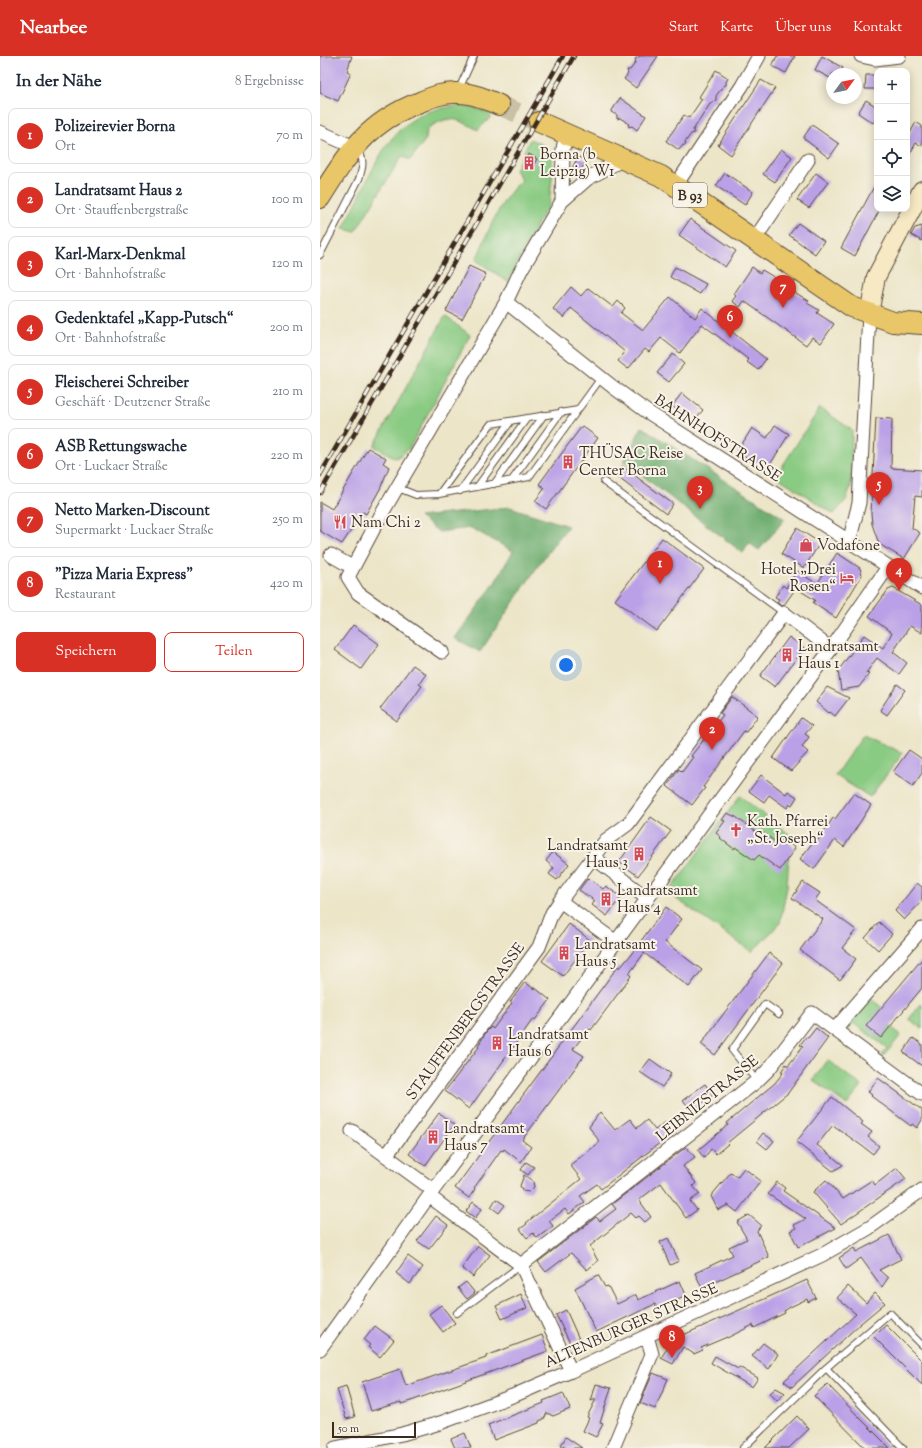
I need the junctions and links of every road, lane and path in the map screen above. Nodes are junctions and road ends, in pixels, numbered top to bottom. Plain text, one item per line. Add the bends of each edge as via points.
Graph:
1 (474, 56) edge
2 (861, 56) edge
3 (899, 56) edge
4 (756, 58) edge
5 (458, 92) junction
6 (499, 105) tunnel mouth
7 (539, 122) tunnel mouth
8 (320, 132) edge
9 (566, 133) junction
10 (354, 147) junction
11 (622, 157) junction
12 (808, 160) dead end
13 (676, 185) junction
14 (922, 190) edge
15 (320, 198) edge
16 (562, 201) junction
17 (754, 240) junction
18 (320, 255) edge
19 (506, 302) junction
20 (869, 314) junction
21 (922, 324) edge
22 (601, 378) junction
23 (578, 410) junction
24 (561, 412) junction
25 (544, 415) junction
26 (527, 418) junction
27 (511, 421) junction
28 (512, 480) junction
29 (604, 482) dead end
30 (494, 484) junction
31 (477, 487) junction
32 (398, 488) junction
33 (460, 491) junction
34 (439, 494) junction
35 (849, 542) junction
36 (331, 555) dead end
37 (352, 567) junction
38 (888, 567) junction
39 (922, 588) edge
40 (784, 613) junction
41 (832, 649) junction
42 (442, 652) dead end
43 (593, 857) junction
44 (648, 899) junction
45 (560, 900) junction
46 (920, 935) edge
47 (616, 942) junction
48 (779, 1014) dead end
49 (836, 1029) junction
50 (757, 1081) junction
51 (922, 1094) edge
52 (352, 1131) dead end
53 (386, 1156) junction
54 (922, 1190) edge
55 (431, 1193) junction
56 (522, 1265) junction
57 (457, 1313) dead end
58 (647, 1336) junction
59 (922, 1345) edge
60 (320, 1349) edge
61 (826, 1368) junction
62 (571, 1371) junction
63 (335, 1448) edge
64 (613, 1448) edge
65 (743, 1448) edge
66 (903, 1448) edge

1 - 5 lane
2 - 3 street via 875,59
4 - 13 street via 742,86
5 - 6 main road via 481,97
5 - 10 main road via 433,97 400,112 368,132
7 - 9 main road, B 93
8 - 10 street
9 - 11 main road, B 93
9 - 16 street via 563,149
10 - 15 main road
10 - 18 lane via 362,156 363,167 356,186
11 - 13 main road, B 93
11 - 16 street via 618,162 587,179
12 - 17 street
13 - 17 main road, B 93
14 - 20 main road via 876,277
16 - 19 street via 521,270
17 - 20 main road, B 93 via 852,306
19 - 22 street, BAHNHOFSTRASSE
19 - 32 street
20 - 21 main road, B 93 via 893,322
20 - 35 street via 859,503
22 - 23 lane
22 - 35 street, BAHNHOFSTRASSE via 652,415
23 - 24 lane
23 - 28 lane via 529,477
24 - 25 lane
24 - 28 lane
25 - 26 lane
25 - 30 lane
26 - 27 lane
26 - 31 lane
27 - 33 lane
27 - 34 lane via 490,424
28 - 30 lane
29 - 40 lane
30 - 31 lane
31 - 33 lane
32 - 34 lane via 416,496
32 - 37 street
33 - 34 lane
35 - 38 street, BAHNHOFSTRASSE
36 - 37 street
37 - 42 street via 348,577 358,593
38 - 39 street, BAHNHOFSTRASSE
38 - 41 street
40 - 41 street
40 - 43 street, STAUFFENBERGSTRASSE via 637,812 622,830 606,840
41 - 44 street
43 - 44 street
43 - 45 street, STAUFFENBERGSTRASSE
44 - 47 street
45 - 47 street
45 - 53 street, STAUFFENBERGSTRASSE via 552,913 539,947
46 - 49 street
47 - 55 street
48 - 50 lane via 765,1004 732,1050
49 - 50 street, LEIBNIZSTRASSE via 812,1013
49 - 51 street, LEIBNIZSTRASSE
50 - 56 street, LEIBNIZSTRASSE
52 - 53 street
53 - 55 street
54 - 58 street, ALTENBURGER STRASSE via 869,1228 822,1255
55 - 56 street
55 - 60 street
56 - 57 lane, LEIBNIZSTRASSE
56 - 62 street
58 - 62 street, ALTENBURGER STRASSE
58 - 64 street via 652,1354
59 - 61 lane via 890,1313
61 - 65 lane
61 - 66 lane
62 - 63 street, ALTENBURGER STRASSE via 440,1423

